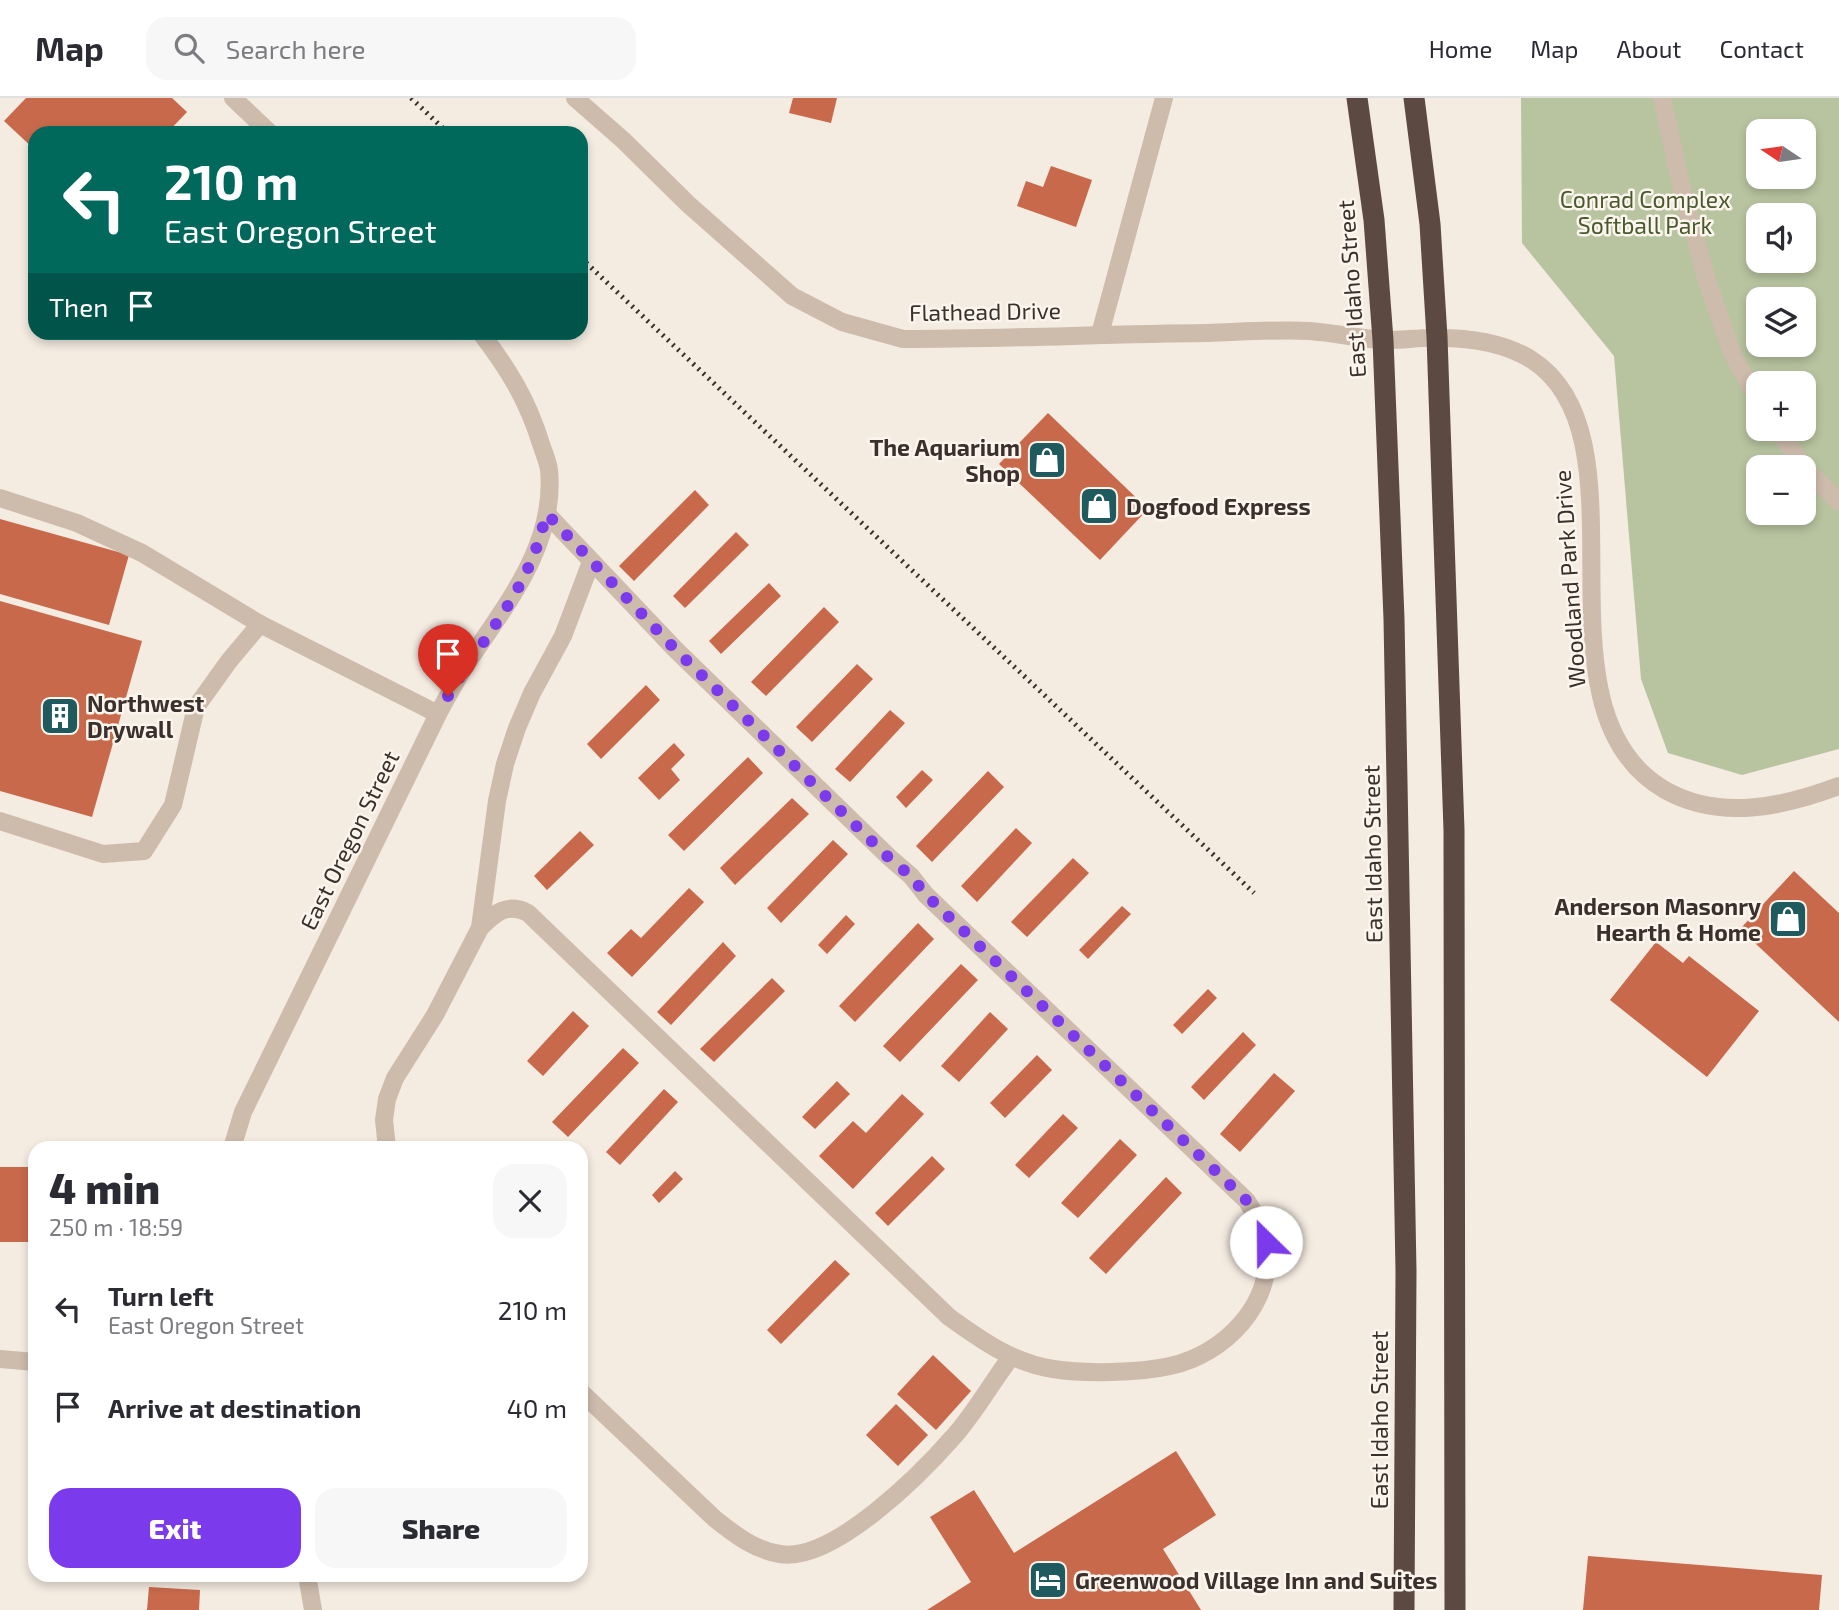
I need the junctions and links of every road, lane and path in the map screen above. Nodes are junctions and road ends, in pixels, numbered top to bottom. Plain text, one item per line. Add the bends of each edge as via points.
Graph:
1 (233, 98) edge
2 (575, 98) edge
3 (1164, 98) edge
4 (1357, 98) edge
5 (1414, 98) edge
6 (1662, 98) edge
7 (263, 126) edge
8 (1100, 334) junction
9 (1437, 337) junction
10 (486, 340) edge
11 (1383, 340) junction
12 (1746, 378) edge
13 (1816, 479) edge
14 (0, 498) edge
15 (1839, 502) edge
16 (547, 514) junction
17 (590, 562) junction
18 (260, 624) junction
19 (438, 714) junction
20 (1839, 786) edge
21 (0, 821) edge
22 (480, 928) junction
23 (234, 1141) edge
24 (386, 1141) edge
25 (1011, 1357) junction
26 (0, 1359) edge
27 (28, 1361) edge
28 (588, 1399) edge
29 (307, 1582) edge
30 (313, 1610) edge
31 (1404, 1610) edge
32 (1455, 1610) edge

1 - 7 street
2 - 8 street, Flathead Drive via 792,296 842,322 903,339
3 - 8 street
4 - 11 highway, East Idaho Street via 1374,220
5 - 9 highway via 1430,224
6 - 12 street via 1706,277 1732,353
8 - 11 street, Flathead Drive via 1310,331
9 - 11 street, Flathead Drive
9 - 20 street, Woodland Park Drive via 1504,346 1534,361 1560,387 1578,423 1587,463 1596,674 1605,714 1622,751 1638,769 1682,800 1719,808 1804,799
9 - 32 highway via 1454,830
10 - 16 street, East Oregon Street via 512,376 534,419 549,469
11 - 31 highway, East Idaho Street via 1394,619 1405,1215
13 - 15 street
14 - 18 street via 77,523 142,553
16 - 17 street
16 - 19 street, East Oregon Street via 530,565
17 - 22 street via 563,636 532,693 505,764
17 - 25 street via 926,895 1247,1201 1259,1222 1268,1263 1264,1285 1242,1322 1208,1352 1168,1367 1123,1371 1051,1369
18 - 19 street
18 - 21 street via 197,707 173,804 144,851 103,854
19 - 23 street, East Oregon Street via 243,1112
22 - 24 street via 435,1015 395,1078 384,1120
22 - 25 street via 496,911 520,908 528,913 950,1317
25 - 28 street via 938,1453 853,1530 806,1554 781,1555 737,1536
26 - 27 street
29 - 30 street

